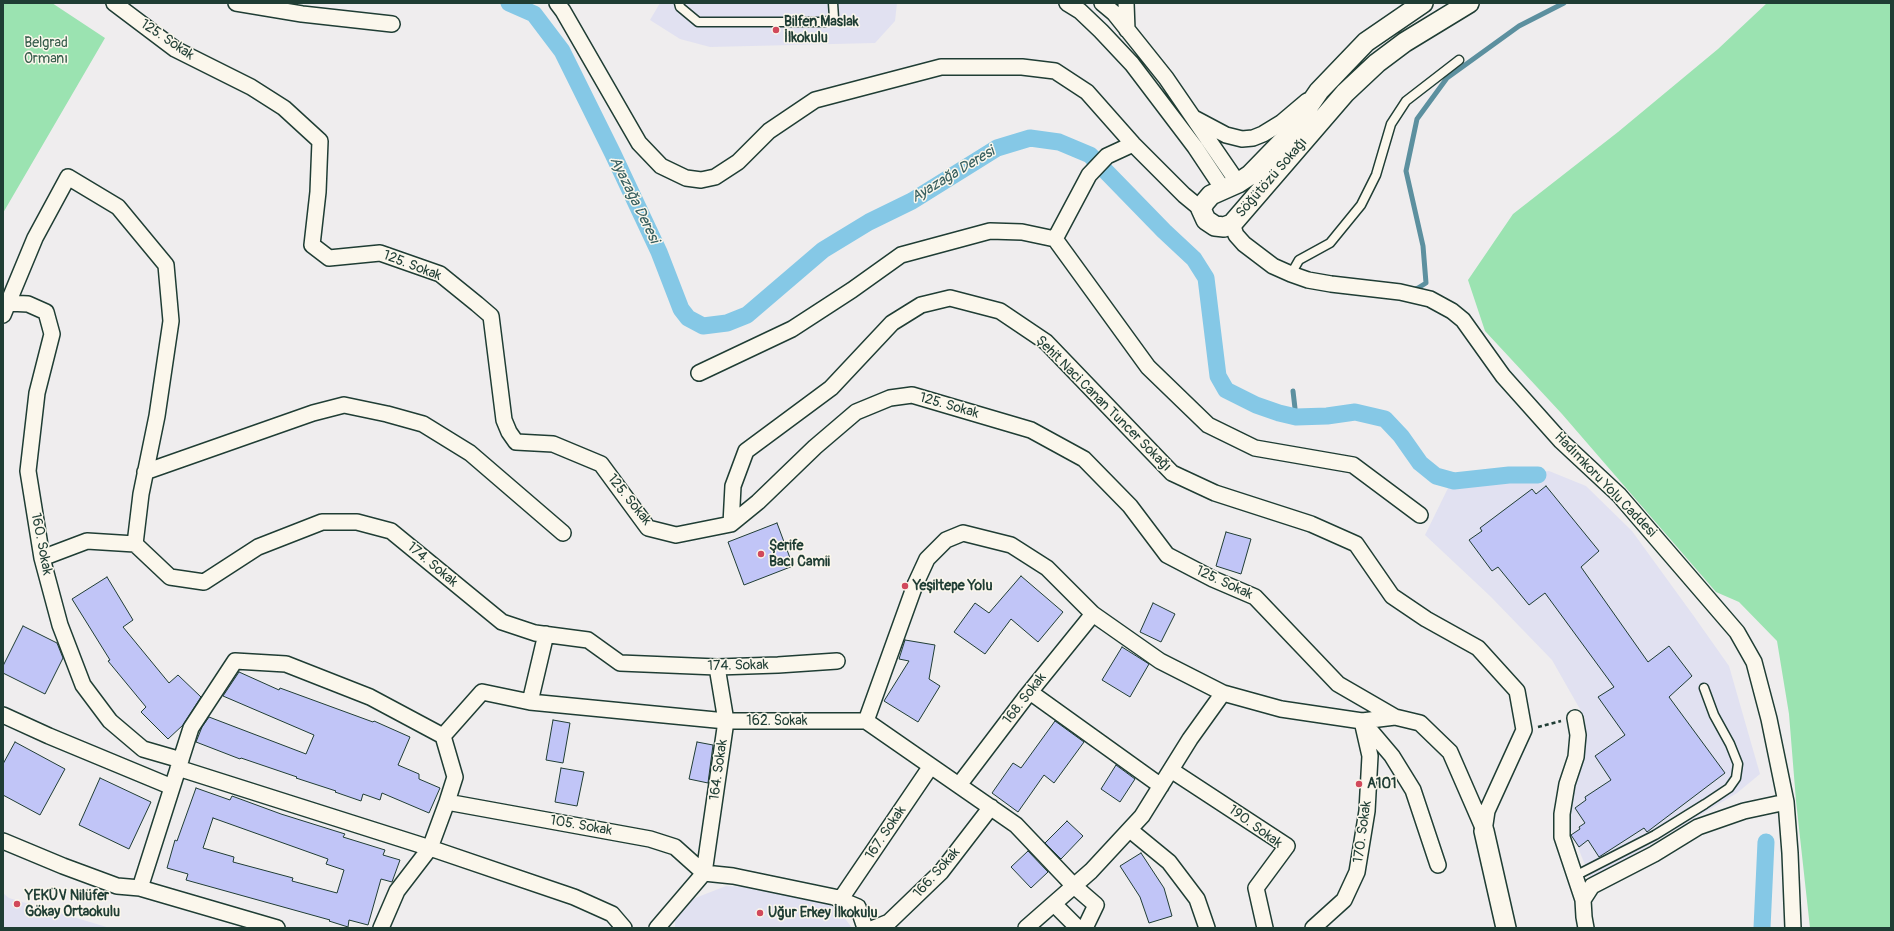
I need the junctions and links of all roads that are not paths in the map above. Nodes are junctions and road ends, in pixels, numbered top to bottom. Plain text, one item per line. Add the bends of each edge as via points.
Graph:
1 (114, 3) edge
2 (236, 3) edge
3 (557, 3) edge
4 (679, 3) edge
5 (833, 3) edge
6 (1067, 3) edge
7 (1102, 3) edge
8 (1126, 3) edge
9 (1469, 3) edge
10 (1418, 5) edge
11 (392, 24) dead end
12 (1127, 31) junction
13 (1460, 60) dead end
14 (1319, 91) junction
15 (1191, 117) junction
16 (1133, 144) junction
17 (1231, 186) junction
18 (1248, 204) junction
19 (1201, 209) junction
20 (1232, 224) junction
21 (1055, 239) junction
22 (1291, 274) junction
23 (5, 309) edge
24 (699, 373) dead end
25 (145, 472) junction
26 (1420, 515) dead end
27 (731, 524) junction
28 (563, 533) dead end
29 (134, 544) junction
30 (42, 558) junction
31 (1094, 614) junction
32 (546, 634) junction
33 (837, 661) dead end
34 (717, 667) junction
35 (1704, 688) dead end
36 (1030, 692) junction
37 (1223, 693) junction
38 (530, 702) junction
39 (3, 715) edge
40 (1395, 717) junction
41 (1575, 718) road end
42 (1362, 720) junction
43 (726, 721) junction
44 (866, 721) junction
45 (442, 736) junction
46 (180, 764) junction
47 (931, 766) junction
48 (1171, 770) junction
49 (959, 785) junction
50 (1161, 786) junction
51 (172, 787) junction
52 (447, 802) junction
53 (1786, 802) junction
54 (991, 808) junction
55 (1130, 830) junction
56 (1484, 831) junction
57 (3, 841) edge
58 (430, 848) junction
59 (1438, 865) dead end
60 (704, 873) junction
61 (1575, 876) junction
62 (1074, 886) junction
63 (140, 888) junction
64 (840, 900) junction
65 (1583, 900) junction
66 (1054, 904) junction
67 (1029, 927) edge
68 (277, 928) edge
69 (381, 928) edge
70 (624, 928) edge
71 (657, 928) edge
72 (865, 928) edge
73 (874, 928) edge
74 (1078, 928) edge
75 (1085, 928) edge
76 (1207, 928) edge
77 (1265, 928) edge
78 (1314, 928) edge
79 (1506, 928) edge
80 (1586, 928) edge
81 (1793, 928) edge

1 - 27 street, 125. Sokak via 175,49 251,87 284,108 320,141 312,245 329,258 380,253 440,274 491,316 504,420 516,442 552,444 601,464 648,528 676,535
2 - 11 street via 302,14
3 - 16 street via 639,143 661,166 686,178 701,180 715,177 738,162 769,131 816,100 941,67 1022,67 1055,71 1087,92
4 - 5 lane via 680,7 698,22 825,22 834,18
6 - 17 street via 1080,11 1132,64 1195,147
7 - 12 street via 1114,13
8 - 12 street
9 - 18 street, Söğütözü Sokağı via 1376,63 1345,93
10 - 14 street, Söğütözü Sokağı via 1366,42
12 - 15 street via 1166,78
13 - 22 lane via 1406,101 1391,124 1376,175 1361,205 1330,243 1299,260
14 - 15 street via 1281,123 1253,138 1226,135
14 - 17 street, Söğütözü Sokağı via 1288,136 1264,161
15 - 17 street
16 - 19 street
16 - 21 street via 1107,156 1089,175
17 - 18 street via 1249,198
17 - 19 street, Söğütözü Sokağı via 1212,195
18 - 20 street, Söğütözü Sokağı
19 - 20 street, Söğütözü Sokağı via 1206,220 1215,226 1224,227
20 - 22 street, Hadımkoru Yolu Caddesi via 1244,244 1273,266
21 - 24 street via 1022,232 990,231 901,255 792,329
21 - 26 street via 1148,367 1208,425 1255,448 1353,465
22 - 53 street, Hadımkoru Yolu Caddesi via 1308,280 1400,292 1430,299 1463,320 1503,376 1561,441 1619,496 1737,632 1754,662 1770,719
23 - 25 street via 35,238 68,177 118,207 166,265 171,321 157,416
23 - 30 street, 160. Sokak via 28,304 46,312 52,334 37,394 28,472
25 - 28 street via 313,413 344,405 423,424 470,453
25 - 29 street
27 - 40 street, 125. Sokak via 856,412 890,398 912,395 985,416 1031,430 1084,459 1130,506 1167,555 1212,579 1255,597 1338,684
27 - 56 street, Şehit Naci Canan Tuncer Sokağı via 733,486 746,451 831,388 892,323 921,305 950,298 1000,311 1046,342 1172,473 1215,493 1311,524 1356,544 1392,596 1426,619 1478,648 1517,691 1524,730 1487,811
29 - 30 street via 87,540
29 - 32 street, 174. Sokak via 170,577 204,582 258,547 322,522 357,522 391,531 502,622
30 - 46 street, 160. Sokak via 60,625 83,684 110,721 143,750
31 - 36 street, 168. Sokak
31 - 37 street via 1160,661
31 - 44 street via 1047,568 1011,545 963,532 946,540 926,559
32 - 34 street, 174. Sokak via 588,640 620,663
32 - 38 street
33 - 34 street, 174. Sokak
34 - 43 street, 164. Sokak
35 - 61 lane via 1738,764 1736,778 1729,788 1655,835
36 - 49 street, 168. Sokak
36 - 50 street
37 - 42 street via 1282,709
37 - 48 street
38 - 43 street, 162. Sokak
38 - 45 street, 162. Sokak via 482,692
39 - 51 street
40 - 42 street
40 - 56 street via 1420,723 1450,752
41 - 61 street via 1578,735 1576,757 1567,784 1562,814 1562,837
42 - 59 street via 1392,756 1413,790
42 - 78 street, 170. Sokak via 1370,756 1367,811 1357,872 1344,900
43 - 44 street, 162. Sokak
43 - 60 street, 164. Sokak
44 - 47 street
45 - 46 street via 370,697 286,664 235,661 191,728
45 - 52 street via 455,777
46 - 51 street
46 - 58 street, 160. Sokak
47 - 49 street
47 - 64 street, 167. Sokak
48 - 50 street
48 - 77 street, 190. Sokak via 1287,846 1256,888
49 - 54 street
50 - 55 street
51 - 63 street
52 - 58 street
52 - 60 street, 105. Sokak via 650,839 675,847
53 - 65 street via 1744,810 1698,828 1592,886
53 - 81 street, Hadımkoru Yolu Caddesi
54 - 62 street via 1016,825
54 - 73 street, 166. Sokak via 941,872 890,922
55 - 62 street via 1092,871
55 - 76 street via 1169,862 1197,898
56 - 79 street
57 - 63 street via 117,886
58 - 69 street via 397,891
58 - 70 street, 160. Sokak via 574,897 612,914
60 - 64 street via 733,876
60 - 71 street
61 - 65 street
62 - 66 street
62 - 75 street via 1096,905
63 - 68 street
64 - 72 street via 858,907
65 - 80 street
66 - 67 street
66 - 74 street

